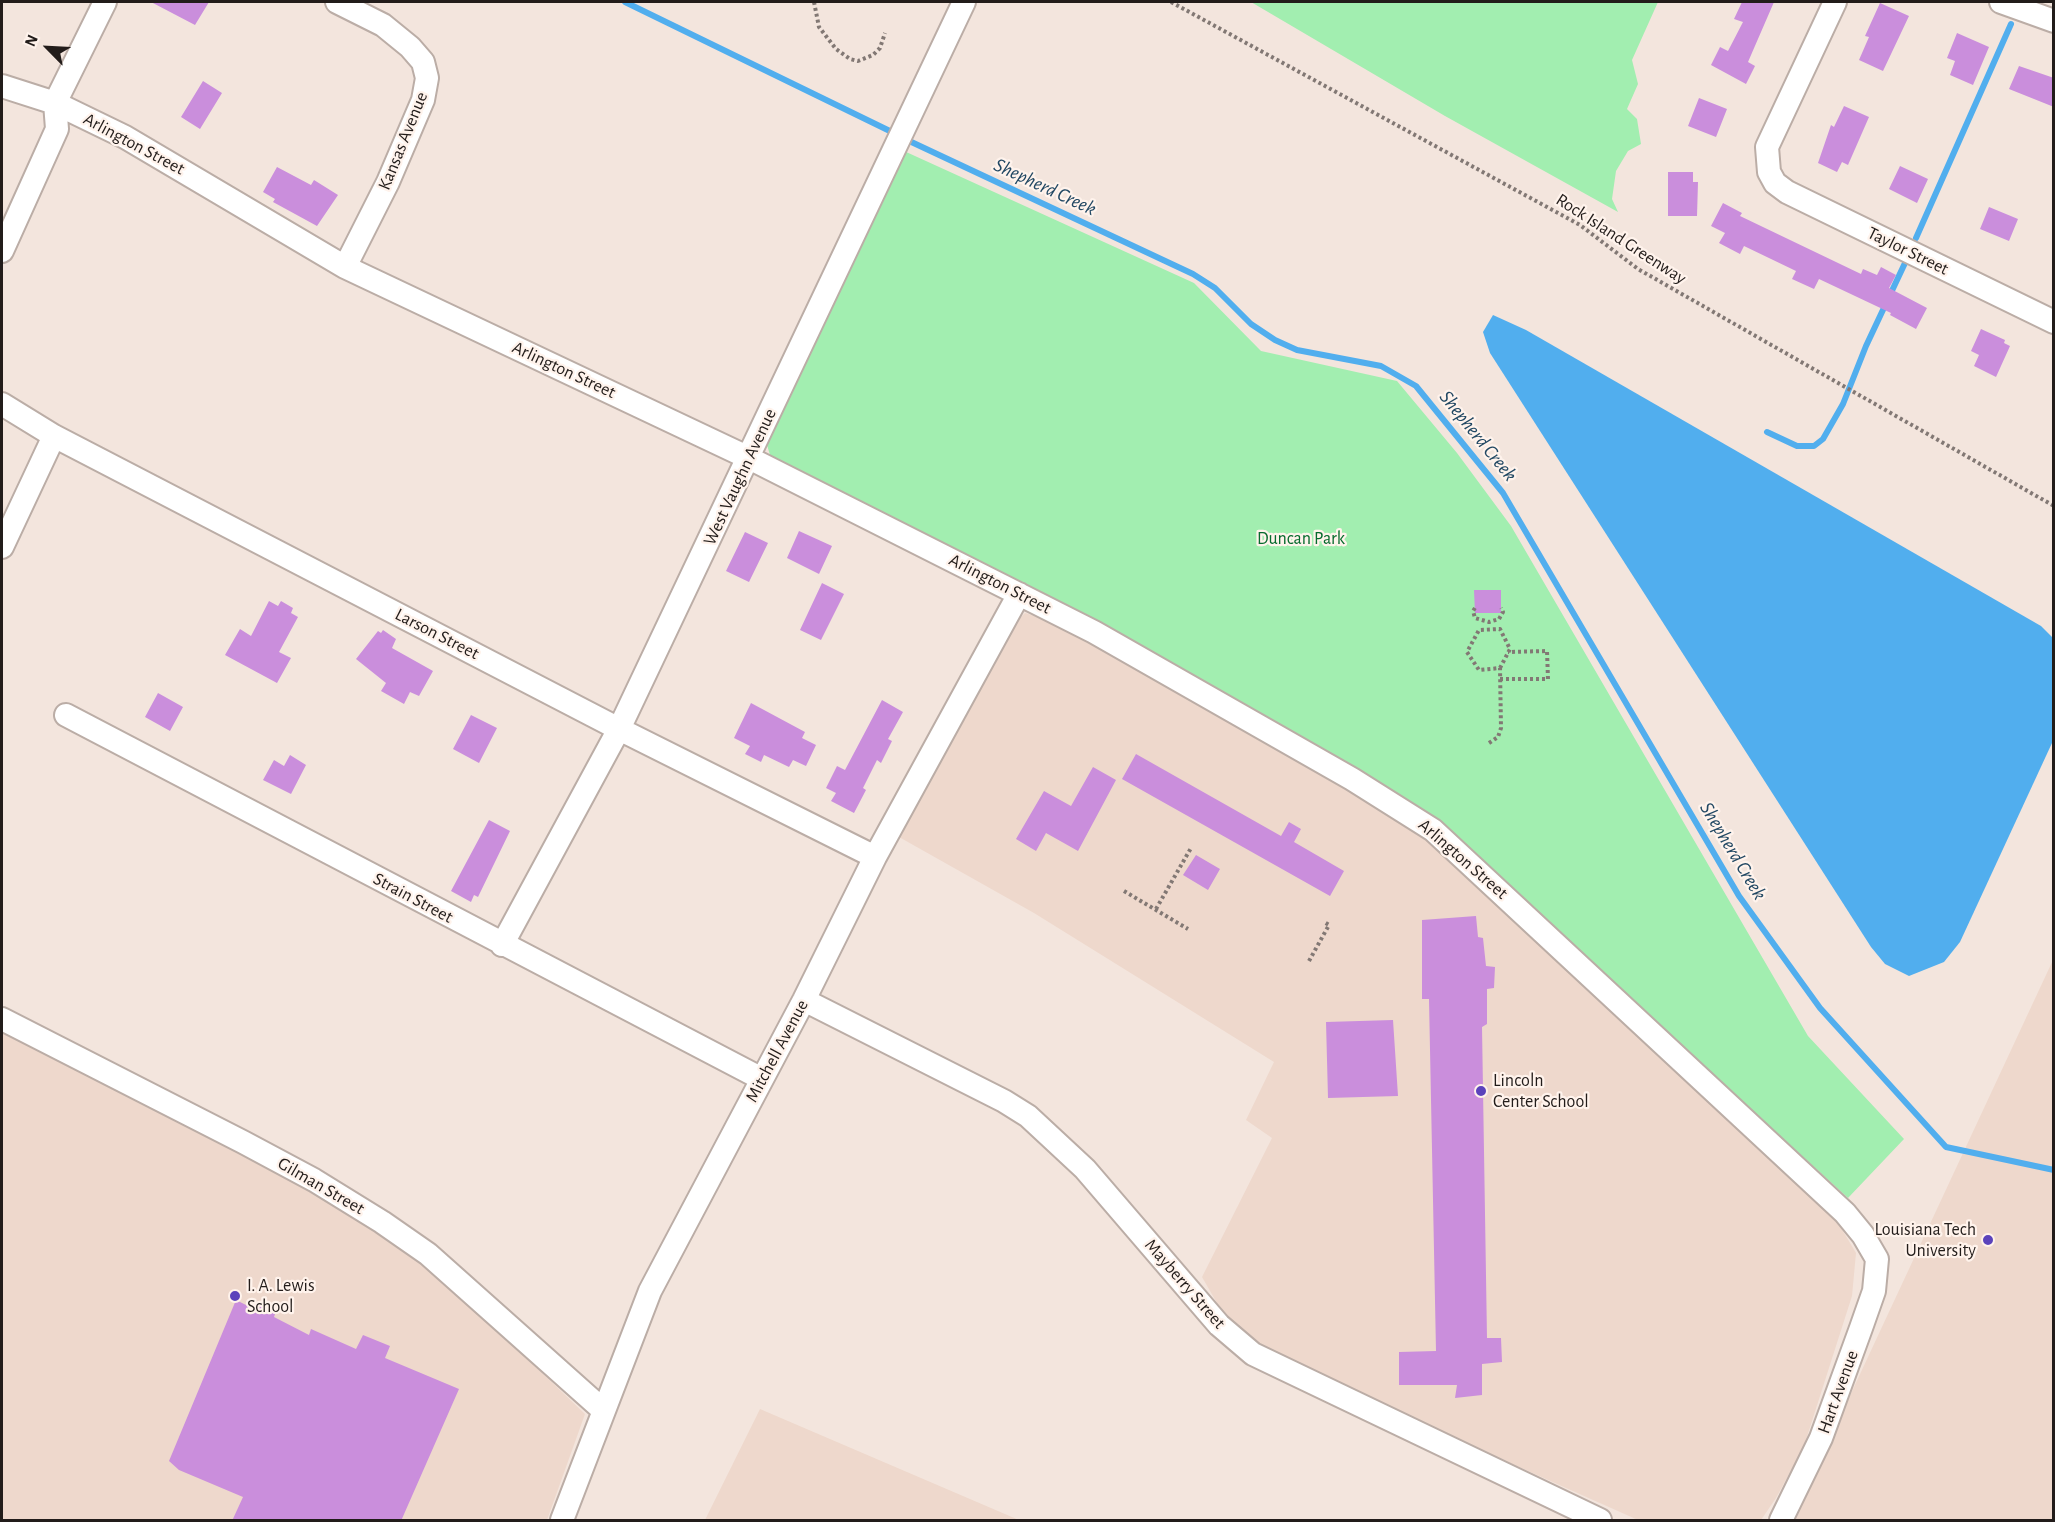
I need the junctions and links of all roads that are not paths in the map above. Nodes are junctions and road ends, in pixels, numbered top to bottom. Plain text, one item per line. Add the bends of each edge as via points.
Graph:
1 (105, 2) edge
2 (337, 2) edge
3 (964, 2) edge
4 (1834, 2) edge
5 (2001, 2) edge
6 (2054, 21) edge
7 (2, 86) edge
8 (55, 103) junction
9 (2, 251) edge
10 (345, 267) junction
11 (2054, 322) edge
12 (2, 404) edge
13 (54, 436) junction
14 (749, 458) junction
15 (2, 547) edge
16 (1019, 594) junction
17 (66, 715) dead end
18 (619, 729) junction
19 (875, 857) junction
20 (502, 945) junction
21 (804, 1000) junction
22 (2, 1019) edge
23 (762, 1079) junction
24 (1877, 1259) joint
25 (603, 1410) junction
26 (562, 1521) edge
27 (1600, 1521) edge
28 (1781, 1521) edge

1 - 8 street
2 - 10 street, Kansas Avenue via 383,25 410,46 423,62 427,78 423,100 388,182
3 - 14 street, West Vaughn Avenue
4 - 11 street, Taylor Street via 1767,147 1769,172 1775,183
5 - 6 street
7 - 8 street, Arlington Street
8 - 9 street via 57,129
8 - 10 street, Arlington Street via 125,137
10 - 14 street, Arlington Street
12 - 13 street, Larson Street
13 - 15 street
13 - 18 street, Larson Street
14 - 16 street, Arlington Street
14 - 18 street, West Vaughn Avenue
16 - 19 street, Mitchell Avenue
16 - 24 street, Arlington Street via 1169,673 1433,830 1845,1213
17 - 20 street, Strain Street
18 - 19 street, Larson Street
18 - 20 street, West Vaughn Avenue
19 - 21 street, Mitchell Avenue
20 - 23 street, Strain Street
21 - 23 street, Mitchell Avenue
21 - 27 street, Mayberry Street via 1028,1116 1085,1169 1218,1325 1253,1354
22 - 25 street, Gilman Street via 236,1137 382,1222 428,1254
23 - 25 street, Mitchell Avenue via 650,1291
24 - 28 street, Hart Avenue via 1874,1291 1861,1329 1821,1438
25 - 26 street, Mitchell Avenue

